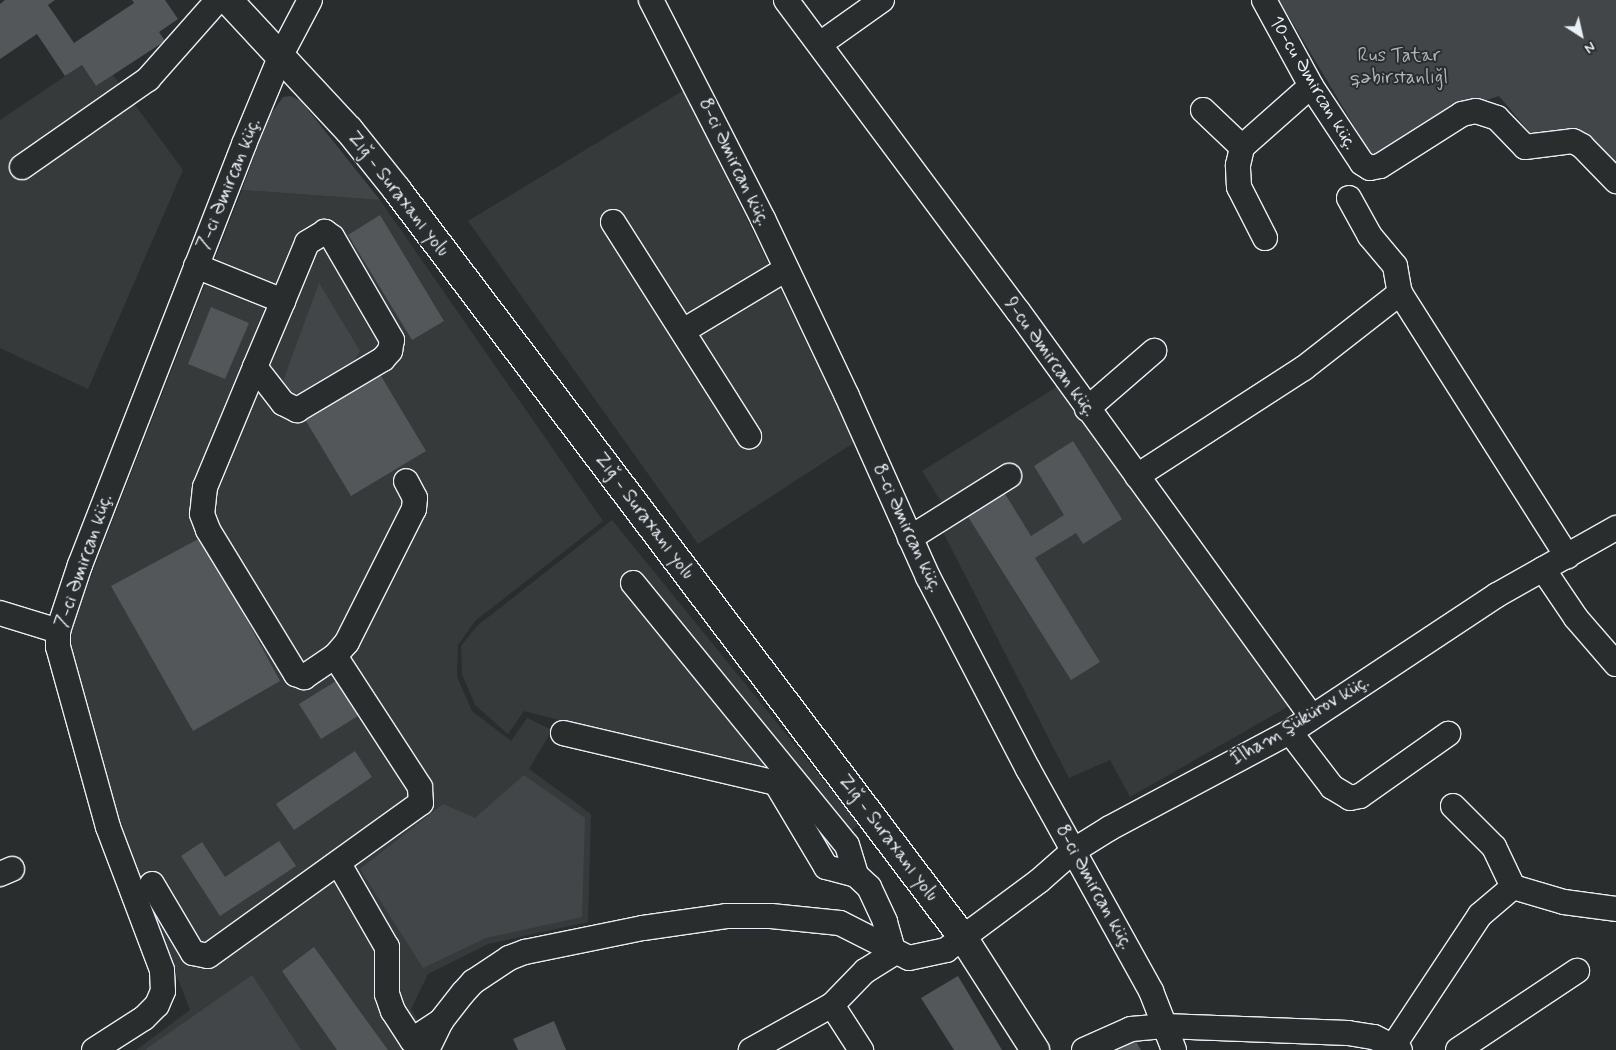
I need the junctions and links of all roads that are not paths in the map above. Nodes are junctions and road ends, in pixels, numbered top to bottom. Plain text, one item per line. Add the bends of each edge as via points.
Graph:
1 (218, 0) edge
2 (228, 0) edge
3 (310, 0) edge
4 (651, 0) edge
5 (882, 0) edge
6 (1264, 0) edge
7 (791, 2) edge
8 (820, 44) junction
9 (281, 55) junction
10 (1311, 86) junction
11 (1203, 110) dead end
12 (1242, 147) junction
13 (22, 167) dead end
14 (1616, 181) edge
15 (1349, 198) dead end
16 (614, 222) dead end
17 (1265, 238) dead end
18 (196, 266) junction
19 (786, 269) junction
20 (1400, 293) junction
21 (282, 301) junction
22 (683, 331) junction
23 (1154, 351) dead end
24 (255, 367) junction
25 (1087, 409) junction
26 (748, 436) dead end
27 (1009, 476) dead end
28 (1137, 476) junction
29 (406, 481) dead end
30 (1616, 528) edge
31 (910, 538) junction
32 (1567, 556) junction
33 (1543, 569) junction
34 (633, 583) dead end
35 (0, 613) edge
36 (58, 631) junction
37 (335, 656) junction
38 (1616, 664) edge
39 (1312, 717) junction
40 (1290, 732) junction
41 (563, 733) dead end
42 (1448, 734) dead end
43 (1453, 806) dead end
44 (1073, 852) junction
45 (339, 864) junction
46 (856, 875) junction
47 (152, 884) dead end
48 (1513, 887) junction
49 (1616, 909) edge
50 (964, 939) junction
51 (894, 953) junction
52 (1577, 971) dead end
53 (832, 1005) junction
54 (1164, 1026) junction
55 (783, 1043) edge
56 (413, 1047) edge
57 (1397, 1047) edge
58 (94, 1050) edge
59 (752, 1050) edge
60 (861, 1050) edge
61 (1036, 1050) edge
62 (1084, 1050) edge
63 (1174, 1050) edge
64 (1458, 1050) edge

1 - 13 street via 148,80
2 - 9 main road, Zığ - Suraxanı yolu
3 - 9 street
4 - 19 street, 8-ci Əmircan küç.
5 - 8 street
6 - 10 street, 10-cu Əmircan küç.
7 - 8 street, 9-cu Əmircan küç.
8 - 25 street, 9-cu Əmircan küç.
9 - 18 street, 7-ci Əmircan küç.
9 - 50 main road, Zığ - Suraxanı yolu via 397,190
10 - 12 street
10 - 14 street, 10-cu Əmircan küç. via 1362,163 1370,168 1380,166 1462,114 1476,111 1497,118 1525,147 1573,141
11 - 12 street
12 - 17 street via 1239,187
15 - 20 street via 1370,236 1395,266
16 - 22 street
18 - 21 street
18 - 36 street, 7-ci Əmircan küç. via 80,565
19 - 22 street
19 - 31 street, 8-ci Əmircan küç.
20 - 28 street via 1304,368
20 - 32 street
21 - 24 street
21 - 24 street via 307,243 325,232 332,237 392,340 390,351 297,410 289,409 283,403
22 - 26 street
23 - 25 street
24 - 37 street via 205,487 202,514 208,530 296,674 304,677
25 - 28 street, 9-cu Əmircan küç.
27 - 31 street
28 - 39 street, 9-cu Əmircan küç.
29 - 37 street via 415,498 414,509 347,642
30 - 32 street, İlham Şükürov küç.
31 - 44 street, 8-ci Əmircan küç.
32 - 33 street, İlham Şükürov küç.
33 - 38 street via 1576,618
33 - 39 street, İlham Şükürov küç. via 1497,595
34 - 46 street via 847,845
35 - 36 street
36 - 58 street, 7-ci Əmircan küç. via 58,647 108,827 162,970 163,990 157,1005 144,1018
37 - 45 street via 420,786 423,796 421,804
39 - 40 street, İlham Şükürov küç.
40 - 42 street via 1332,787 1350,798 1360,796
40 - 44 street, İlham Şükürov küç. via 1147,806
41 - 46 street via 776,783 826,867
43 - 48 street via 1494,848
44 - 50 street, İlham Şükürov küç.
44 - 54 street, 8-ci Əmircan küç. via 1151,991
45 - 47 street via 208,956 193,953
45 - 56 street via 381,931 387,947 387,994 393,1012
46 - 51 street via 869,887 885,922
48 - 49 street via 1564,902
48 - 57 street via 1480,915
50 - 51 street, İlham Şükürov küç. via 929,956 910,958
50 - 61 main road, Zığ - Suraxanı yolu
51 - 53 street via 864,971
51 - 56 street via 865,933 840,923 771,916 726,916 643,928 509,958 473,982 441,1021
52 - 64 street
53 - 55 street
53 - 60 street
54 - 57 street via 1348,1033
54 - 62 street via 1131,1029
54 - 63 street, 8-ci Əmircan küç.
55 - 59 street

